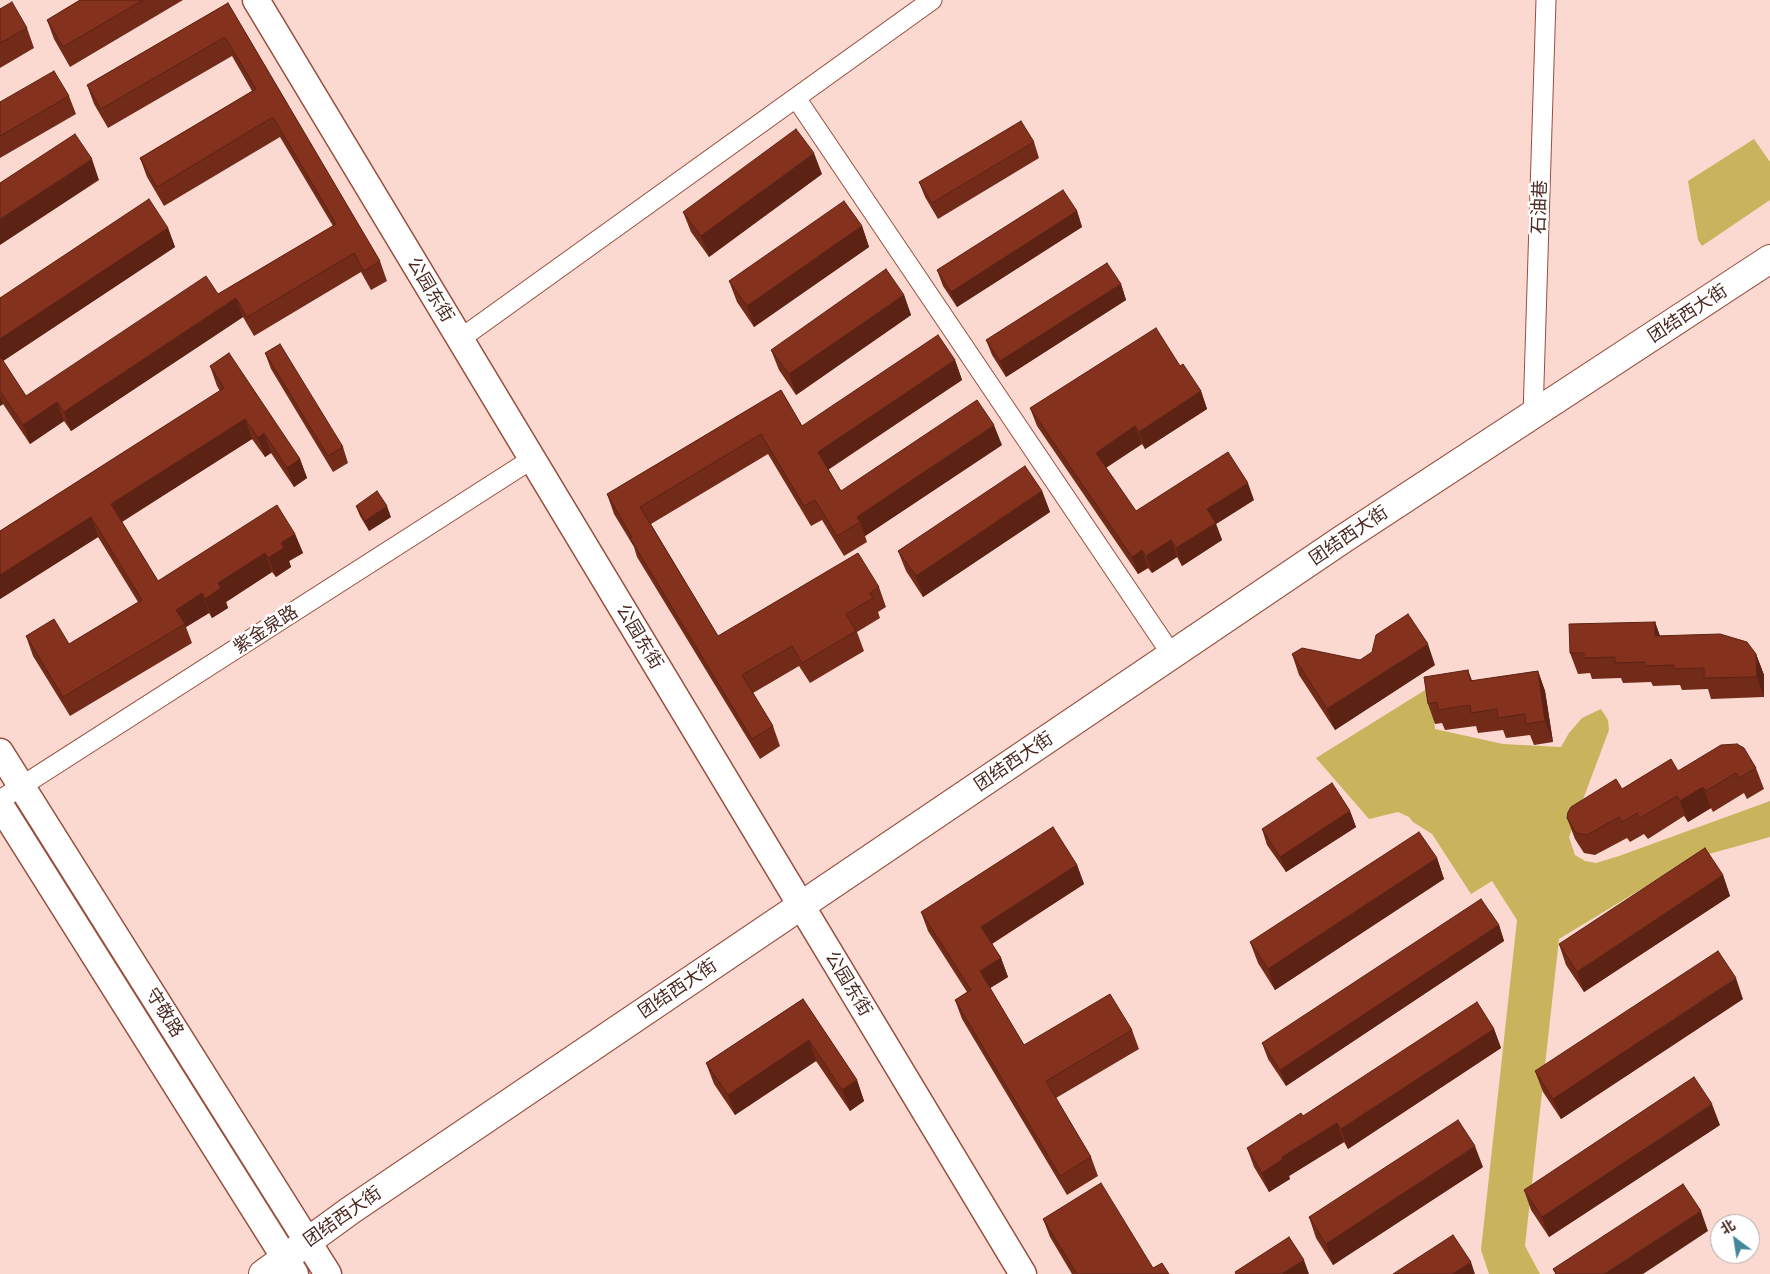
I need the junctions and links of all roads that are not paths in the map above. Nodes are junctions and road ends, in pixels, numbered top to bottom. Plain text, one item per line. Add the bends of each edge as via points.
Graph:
1 (256, 0) edge
2 (932, 0) edge
3 (1546, 0) edge
4 (796, 98) junction
5 (1770, 259) edge
6 (1770, 281) edge
7 (460, 339) junction
8 (1534, 415) junction
9 (532, 459) junction
10 (1172, 655) junction
11 (0, 752) edge
12 (22, 787) junction
13 (0, 800) edge
14 (0, 805) edge
15 (806, 914) junction
16 (318, 1258) edge
17 (292, 1270) edge
18 (263, 1274) edge
19 (1023, 1274) edge

1 - 7 street, 公园东街
2 - 4 street
3 - 8 street, 石油巷
4 - 7 street
4 - 10 street
5 - 8 main road, 团结西大街
6 - 15 main road, 团结西大街
7 - 9 street, 公园东街
8 - 10 main road, 团结西大街
9 - 12 street, 紫金泉路
9 - 15 street, 公园东街
10 - 15 main road, 团结西大街
11 - 12 street, 守敬路
12 - 13 street, 紫金泉路
12 - 16 street, 守敬路
14 - 17 street, 守敬路
15 - 16 main road, 团结西大街
15 - 19 street, 公园东街
16 - 17 main road, 团结西大街
17 - 18 main road, 团结西大街

